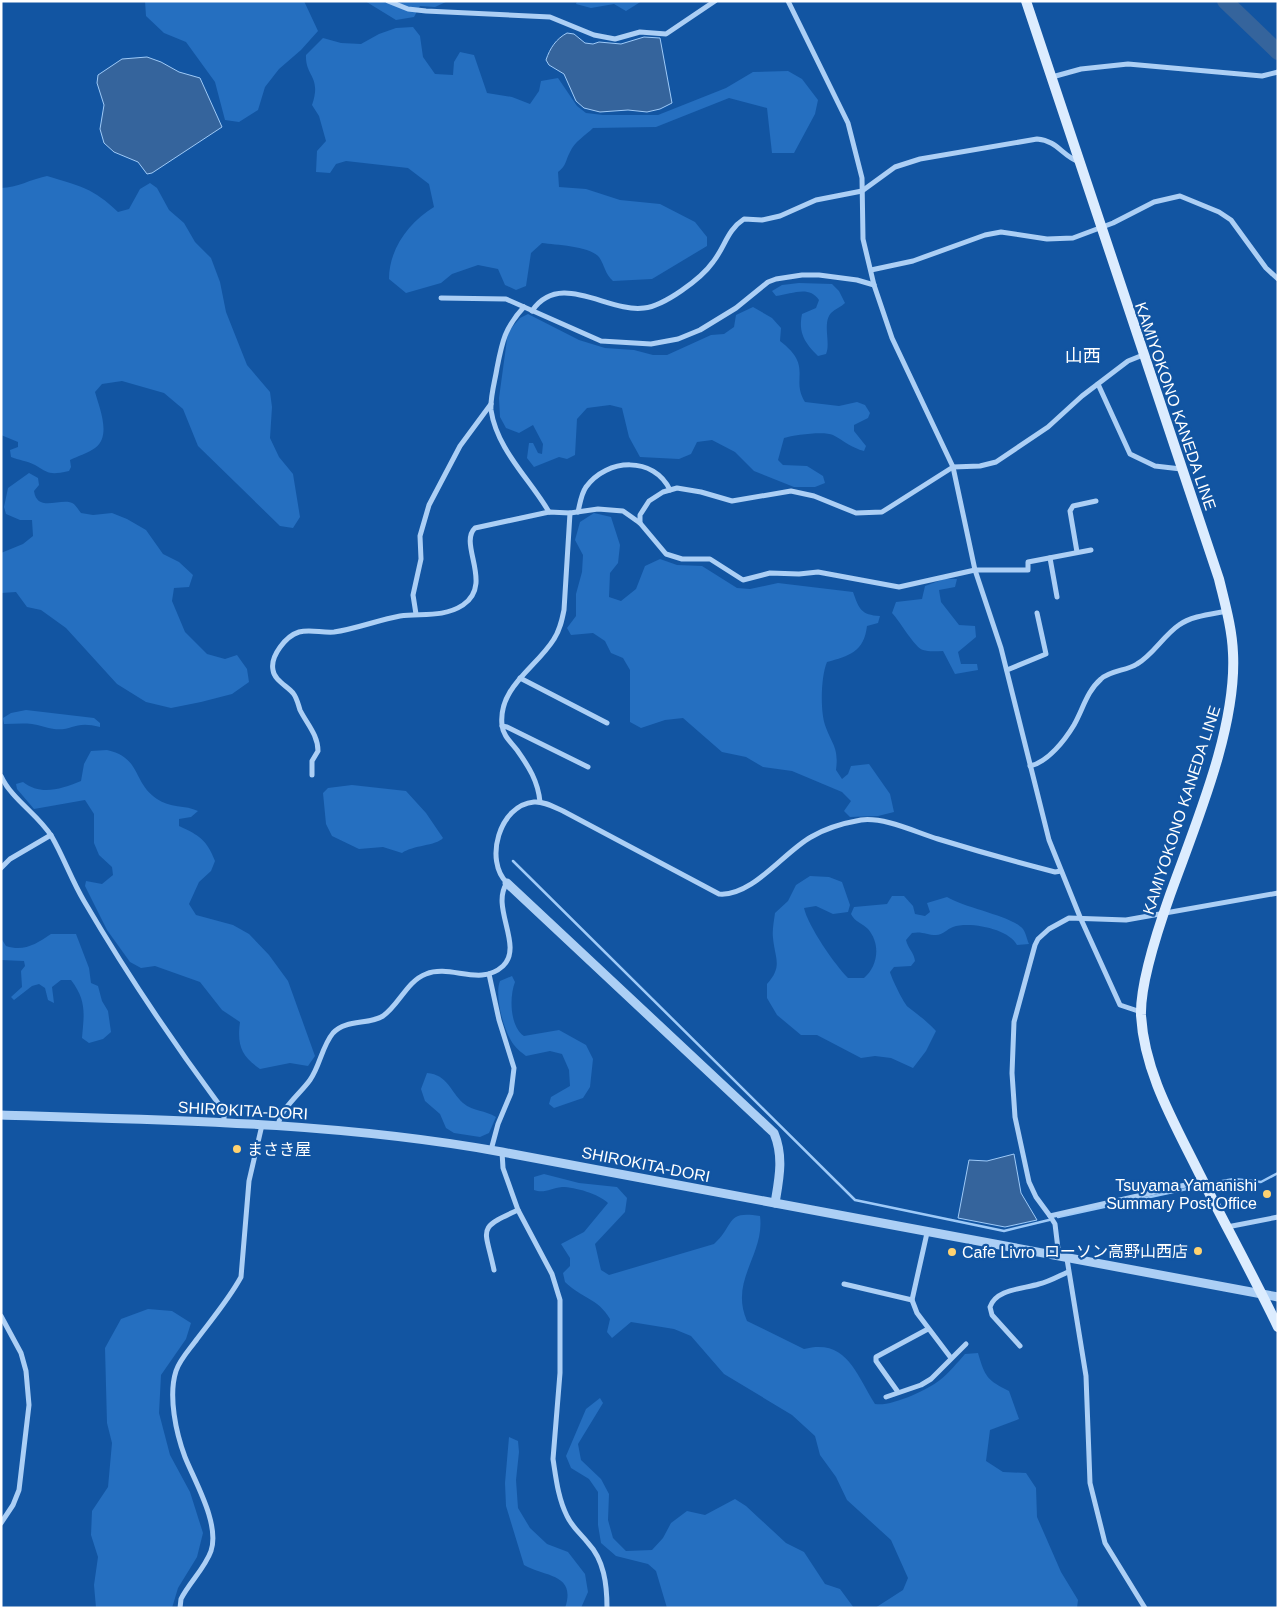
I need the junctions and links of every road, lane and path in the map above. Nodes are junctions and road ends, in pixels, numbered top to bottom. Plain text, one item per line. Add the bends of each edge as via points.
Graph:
1 (388, 1) edge
2 (714, 1) edge
3 (788, 1) edge
4 (1026, 1) edge
5 (1278, 72) edge
6 (1052, 77) junction
7 (1080, 162) junction
8 (862, 191) junction
9 (1101, 228) junction
10 (870, 270) junction
11 (1278, 279) edge
12 (874, 285) junction
13 (442, 298) dead end
14 (524, 307) junction
15 (532, 311) junction
16 (1143, 354) junction
17 (1098, 384) junction
18 (491, 404) junction
19 (954, 467) junction
20 (1181, 469) junction
21 (670, 490) junction
22 (1096, 501) dead end
23 (549, 512) junction
24 (578, 512) junction
25 (570, 513) junction
26 (640, 523) junction
27 (1091, 550) dead end
28 (1077, 552) junction
29 (1050, 558) junction
30 (974, 570) junction
31 (1057, 597) dead end
32 (1227, 611) junction
33 (1037, 613) dead end
34 (416, 614) junction
35 (1007, 670) junction
36 (520, 678) junction
37 (607, 723) dead end
38 (502, 726) junction
39 (1030, 766) junction
40 (588, 767) dead end
41 (312, 775) dead end
42 (1, 776) edge
43 (540, 802) junction
44 (51, 835) junction
45 (1, 868) edge
46 (1061, 871) junction
47 (507, 883) junction
48 (1278, 893) edge
49 (1164, 913) junction
50 (1080, 918) junction
51 (489, 974) junction
52 (1141, 1012) junction
53 (1, 1115) edge
54 (224, 1123) junction
55 (262, 1125) junction
56 (278, 1126) junction
57 (492, 1150) junction
58 (502, 1152) junction
59 (1203, 1181) junction
60 (775, 1203) junction
61 (518, 1210) junction
62 (1050, 1216) junction
63 (1278, 1218) edge
64 (1226, 1226) junction
65 (927, 1233) junction
66 (1063, 1258) junction
67 (494, 1270) dead end
68 (1068, 1272) junction
69 (844, 1284) dead end
70 (1262, 1294) junction
71 (1278, 1297) edge
72 (912, 1300) junction
73 (1, 1316) edge
74 (1278, 1327) edge
75 (928, 1329) junction
76 (966, 1344) dead end
77 (1020, 1346) dead end
78 (951, 1358) junction
79 (898, 1392) junction
80 (886, 1397) dead end
81 (1, 1523) edge
82 (180, 1608) edge
83 (607, 1608) edge
84 (1146, 1608) edge

1 - 2 street via 408,9 426,11 550,16 594,35 615,39 640,32 666,34
3 - 8 street via 848,123
4 - 6 main road, KAMIYOKONO KANEDA LINE
5 - 6 street via 1262,76 1128,64 1081,69
6 - 7 main road, KAMIYOKONO KANEDA LINE
7 - 8 street via 1050,140 1037,139 920,159 895,167
7 - 9 main road, KAMIYOKONO KANEDA LINE
8 - 10 street via 863,239
8 - 15 street via 816,200 780,216 744,219 730,231 712,264 656,306 631,309 571,292 549,298 537,304
9 - 10 street via 1060,240 1001,232 913,261
9 - 11 street via 1154,202 1180,196 1231,220 1266,268
9 - 16 main road, KAMIYOKONO KANEDA LINE
10 - 12 street
12 - 15 street via 819,275 776,279 700,330 678,339 651,344 601,341
12 - 19 street via 892,338
13 - 14 street via 497,297
14 - 15 street
14 - 18 street via 506,329
16 - 17 street
16 - 20 main road, KAMIYOKONO KANEDA LINE
17 - 19 street via 1048,426 996,462
17 - 20 street via 1130,454 1155,466
18 - 23 street via 502,442
18 - 34 street via 460,446 429,505 420,536 422,559 413,595
19 - 21 street via 889,509 869,514 846,511 797,492 778,492 732,501 695,490
19 - 30 street
20 - 32 main road, KAMIYOKONO KANEDA LINE
21 - 24 street via 659,474 651,470 637,465 617,465 585,488
21 - 26 street via 649,501 640,515
22 - 28 street via 1073,506 1070,511
23 - 25 street
23 - 34 street via 475,528 470,535 477,578 469,600 441,613
24 - 25 street
24 - 26 street via 612,509 623,511
25 - 36 street via 561,626 543,654
26 - 30 street via 666,554 682,559 710,559 743,580 780,572 818,572 899,587
27 - 28 street
28 - 29 street
29 - 30 street via 1028,562 1028,570
29 - 31 street
30 - 35 street
32 - 39 street via 1179,624 1137,664 1102,678 1062,740 1043,759
32 - 49 main road, KAMIYOKONO KANEDA LINE via 1233,655 1230,710
33 - 35 street via 1046,654
34 - 41 street via 335,632 299,632 279,650 273,663 275,677 297,698 318,745 311,767
35 - 39 street
36 - 37 street
36 - 38 street via 504,704
38 - 40 street
38 - 43 street via 504,734 534,775
39 - 46 street via 1049,840
42 - 44 street
43 - 46 street via 602,831 719,894 734,893 747,886 809,837 826,829 863,820 895,826 1008,860
43 - 47 street via 516,809 500,832 496,844 496,866 500,877
44 - 45 street via 10,859
44 - 54 street via 82,898 147,1004 218,1103 224,1114
46 - 50 street
47 - 51 street via 502,889 502,902 510,951 504,965
47 - 60 street via 774,1133 781,1159
48 - 49 street
49 - 50 street via 1126,920
49 - 52 main road, KAMIYOKONO KANEDA LINE via 1149,964
50 - 52 street via 1120,1005
50 - 62 street via 1064,919 1034,945 1014,1022 1012,1073 1015,1117 1032,1189
51 - 56 street via 425,974 380,1017 342,1026 334,1032 319,1067 281,1115
51 - 57 street via 514,1068 511,1093 498,1124
52 - 59 main road, KAMIYOKONO KANEDA LINE via 1144,1040 1161,1094
53 - 54 street, SHIROKITA-DORI
54 - 55 street, SHIROKITA-DORI
55 - 56 street, SHIROKITA-DORI
55 - 82 street via 249,1181 241,1277 176,1371 174,1402 178,1433 208,1511 212,1530 212,1550 185,1590
56 - 57 street, SHIROKITA-DORI via 364,1132
57 - 58 street, SHIROKITA-DORI
58 - 60 street, SHIROKITA-DORI
58 - 61 street via 503,1168
59 - 62 street
59 - 64 main road, KAMIYOKONO KANEDA LINE
60 - 65 street, SHIROKITA-DORI
61 - 67 street via 487,1227
61 - 83 street via 552,1274 560,1300 555,1476 566,1514 604,1571
62 - 66 street
63 - 64 street
64 - 70 main road, KAMIYOKONO KANEDA LINE
65 - 66 street, SHIROKITA-DORI
65 - 72 street
66 - 68 street
66 - 70 street, SHIROKITA-DORI
68 - 77 street via 1038,1285 1008,1292 992,1302 992,1315
68 - 84 street via 1086,1376 1090,1482 1105,1543
69 - 72 street
70 - 71 street, SHIROKITA-DORI
70 - 74 main road, KAMIYOKONO KANEDA LINE
72 - 75 street
73 - 81 street via 21,1354 29,1405 19,1490
75 - 78 street
75 - 79 street via 876,1357
76 - 78 street
78 - 79 street via 931,1379
79 - 80 street

